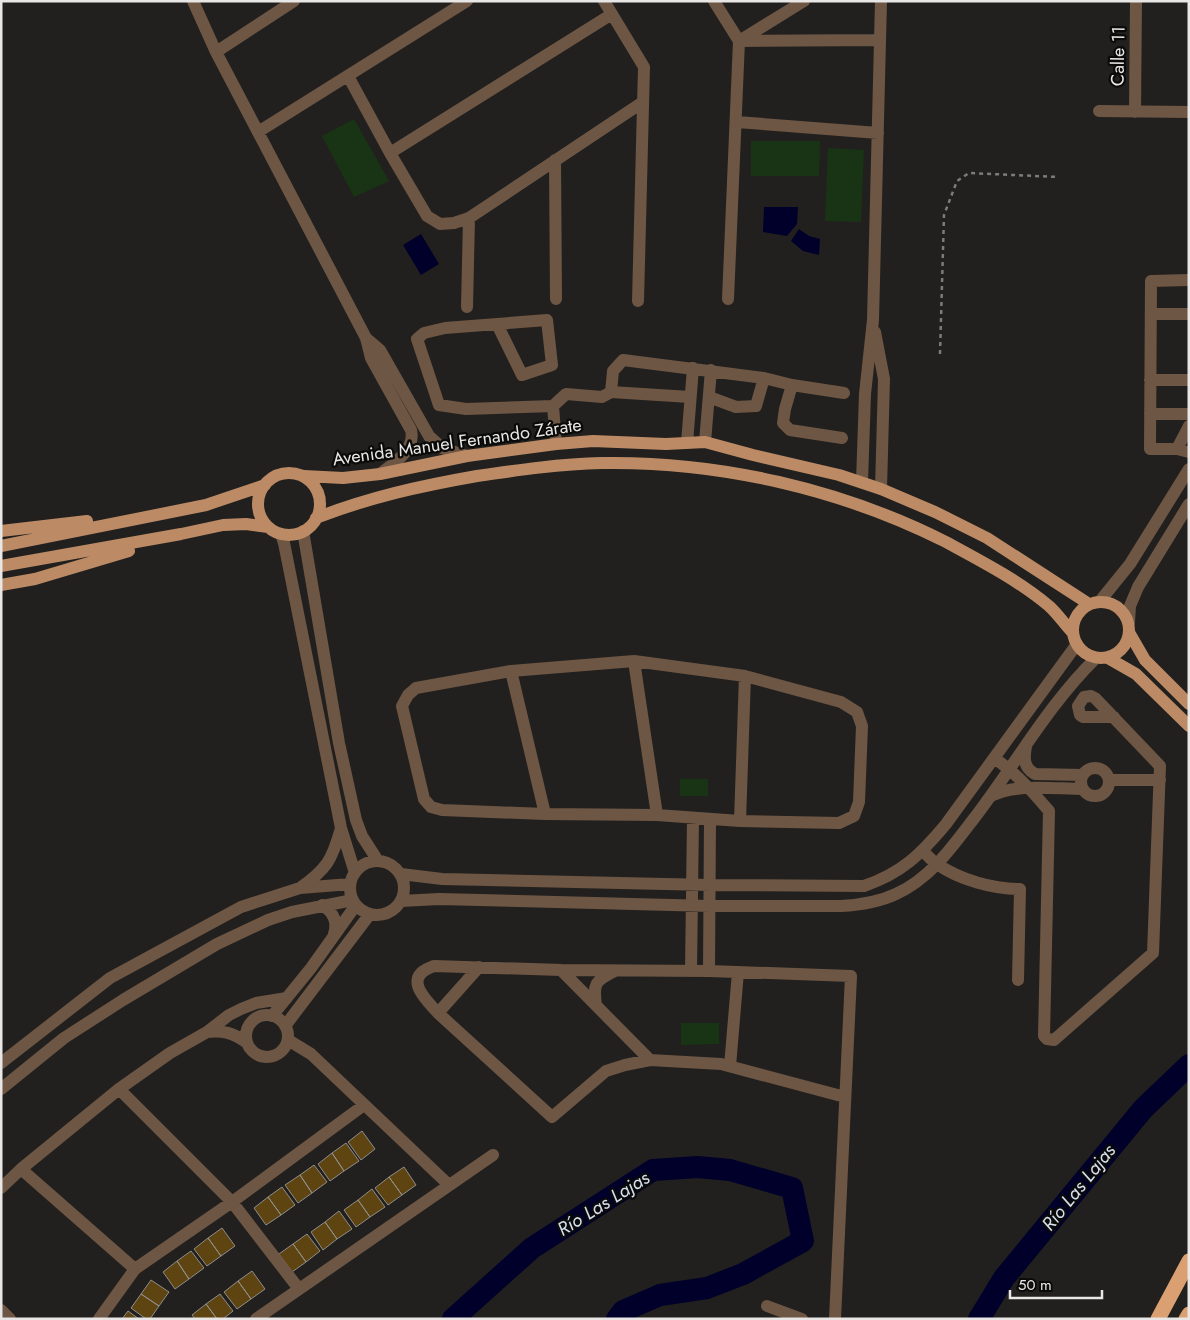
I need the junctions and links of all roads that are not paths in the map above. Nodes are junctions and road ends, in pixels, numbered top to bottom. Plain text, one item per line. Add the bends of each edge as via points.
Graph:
1 (193, 1) edge
2 (294, 1) edge
3 (467, 1) edge
4 (604, 1) edge
5 (714, 1) edge
6 (804, 1) edge
7 (881, 1) edge
8 (1136, 1) edge
9 (612, 14) junction
10 (880, 40) junction
11 (740, 41) junction
12 (216, 52) junction
13 (348, 76) junction
14 (643, 102) junction
15 (1099, 111) dead end
16 (1135, 112) junction
17 (1189, 112) edge
18 (737, 122) junction
19 (258, 132) junction
20 (878, 133) junction
21 (390, 153) junction
22 (555, 160) junction
23 (469, 218) junction
24 (1189, 280) edge
25 (556, 299) dead end
26 (728, 299) dead end
27 (638, 300) dead end
28 (467, 307) dead end
29 (1150, 314) junction
30 (1189, 314) edge
31 (873, 320) junction
32 (497, 324) junction
33 (693, 368) junction
34 (711, 370) junction
35 (764, 378) junction
36 (1150, 380) junction
37 (1189, 380) edge
38 (792, 385) junction
39 (611, 392) junction
40 (844, 393) dead end
41 (690, 397) junction
42 (708, 397) junction
43 (553, 406) junction
44 (1150, 414) junction
45 (1189, 414) edge
46 (1189, 426) edge
47 (418, 432) junction
48 (842, 438) dead end
49 (687, 442) junction
50 (705, 442) junction
51 (556, 444) junction
52 (1183, 451) edge
53 (467, 456) junction
54 (1189, 469) edge
55 (380, 474) junction
56 (304, 476) junction
57 (862, 482) junction
58 (265, 485) junction
59 (881, 488) junction
60 (1189, 504) edge
61 (176, 511) junction
62 (316, 518) junction
63 (268, 527) junction
64 (1, 531) edge
65 (304, 531) junction
66 (181, 534) junction
67 (281, 534) junction
68 (1, 546) edge
69 (1, 566) edge
70 (1, 585) edge
71 (1094, 603) junction
72 (1129, 628) junction
73 (1075, 639) junction
74 (1102, 658) junction
75 (634, 661) junction
76 (511, 671) junction
77 (745, 676) junction
78 (1189, 704) edge
79 (1114, 717) dead end
80 (1189, 726) edge
81 (1026, 746) junction
82 (994, 758) junction
83 (1010, 769) junction
84 (1083, 775) junction
85 (1109, 780) junction
86 (1160, 780) junction
87 (1030, 789) junction
88 (1083, 789) junction
89 (992, 796) junction
90 (545, 814) junction
91 (657, 815) junction
92 (693, 818) junction
93 (710, 819) junction
94 (740, 821) junction
95 (341, 828) junction
96 (923, 851) junction
97 (378, 860) junction
98 (937, 864) junction
99 (401, 874) junction
100 (352, 878) junction
101 (692, 884) junction
102 (710, 885) junction
103 (300, 888) junction
104 (401, 901) junction
105 (354, 902) junction
106 (322, 906) junction
107 (692, 906) junction
108 (710, 906) junction
109 (370, 914) junction
110 (333, 936) junction
111 (320, 954) junction
112 (332, 964) junction
113 (479, 967) junction
114 (561, 970) junction
115 (617, 970) junction
116 (690, 971) junction
117 (709, 971) junction
118 (738, 972) junction
119 (1018, 980) dead end
120 (287, 998) junction
121 (596, 1005) junction
122 (241, 1008) junction
123 (438, 1013) junction
124 (267, 1016) junction
125 (286, 1026) junction
126 (207, 1032) junction
127 (288, 1040) junction
128 (246, 1042) junction
129 (650, 1060) junction
130 (1, 1063) edge
131 (730, 1066) junction
132 (119, 1088) junction
133 (1, 1090) edge
134 (845, 1097) junction
135 (364, 1105) junction
136 (493, 1155) dead end
137 (21, 1169) junction
138 (449, 1186) junction
139 (1, 1188) edge
140 (232, 1202) junction
141 (1189, 1261) edge
142 (134, 1269) junction
143 (299, 1289) junction
144 (767, 1306) dead end
145 (1, 1310) edge
146 (1189, 1314) edge
147 (10, 1319) edge
148 (99, 1319) edge
149 (256, 1319) edge
150 (802, 1319) edge
151 (835, 1319) edge
152 (1158, 1319) edge
153 (1186, 1319) edge

1 - 12 street
2 - 12 street
3 - 13 street
4 - 9 street
5 - 11 street
6 - 11 street
7 - 10 street
8 - 16 street, Calle 11
9 - 14 street via 644,67
9 - 21 street
10 - 11 street
10 - 20 street
11 - 18 street
12 - 19 street
13 - 19 street
13 - 21 street
14 - 22 street
14 - 27 street
15 - 16 street
16 - 17 street
18 - 20 street
18 - 26 street
19 - 47 street via 366,338 370,358 411,430
20 - 31 street
21 - 23 street via 428,216 440,224
22 - 23 street
22 - 25 street
23 - 28 street
24 - 29 street via 1151,282
29 - 30 street
29 - 36 street
31 - 57 street via 865,394
31 - 59 street via 884,379
32 - 32 street via 522,376 552,365 547,320
32 - 43 street via 424,332 417,340 439,405 466,409
33 - 34 street
33 - 39 street via 623,360 612,372
33 - 41 street
34 - 35 street
34 - 42 street
35 - 38 street
35 - 42 street via 756,406 736,407
36 - 37 street
36 - 44 street
38 - 40 street
38 - 48 street via 783,423 790,430
39 - 41 street
39 - 43 street via 602,397 566,394
41 - 49 street
42 - 50 street
43 - 51 street
44 - 45 street
44 - 52 street via 1150,449
46 - 52 street
47 - 53 street via 442,448
47 - 55 street via 410,447
49 - 50 main road, Avenida Manuel Fernando Zárate
49 - 51 main road, Avenida Manuel Fernando Zárate
50 - 57 main road, Avenida Manuel Fernando Zárate
51 - 53 main road, Avenida Manuel Fernando Zárate
53 - 55 main road, Avenida Manuel Fernando Zárate
54 - 71 street via 1130,564
55 - 56 main road, Avenida Manuel Fernando Zárate via 343,478
56 - 58 main road via 296,473 278,475
56 - 62 main road via 320,499
57 - 59 main road, Avenida Manuel Fernando Zárate
58 - 61 main road
58 - 63 main road via 258,502
59 - 71 main road, Avenida Manuel Fernando Zárate via 987,538
60 - 72 street via 1138,587 1130,606
61 - 64 main road
61 - 68 main road
62 - 65 main road
62 - 73 main road, Avenida Manuel Fernando Zárate via 394,492 520,469 602,463 670,465 745,475 869,508 926,532 1028,590 1051,607
63 - 66 main road via 223,525
63 - 67 main road
65 - 67 main road
65 - 97 street via 339,743 356,820
66 - 69 main road
66 - 70 main road via 35,579
67 - 95 street
71 - 72 main road via 1109,602 1118,606
71 - 73 main road via 1076,616
72 - 74 main road via 1127,642 1122,649
72 - 78 main road via 1145,660
73 - 74 main road via 1089,656
73 - 82 street
74 - 80 main road via 1136,674
74 - 81 street via 1075,679
75 - 76 street
75 - 77 street
75 - 91 street
76 - 90 street
76 - 90 street via 416,688 408,696 402,706 424,799 431,807 442,810
77 - 94 street
77 - 94 street via 841,702 857,712 862,736 859,802 854,816 839,823
79 - 86 street via 1160,766
81 - 83 street
81 - 84 street via 1025,765 1035,774
82 - 83 street
82 - 96 street
83 - 87 street
83 - 89 street
84 - 85 street via 1089,769 1098,768
84 - 88 street
85 - 86 street
85 - 88 street via 1108,789 1100,796 1090,796
86 - 87 street via 1153,952 1054,1040 1044,1036 1049,811
87 - 88 street
87 - 89 street via 1005,791
89 - 98 street
90 - 91 street
91 - 92 street
92 - 93 street
92 - 101 street
93 - 94 street
93 - 102 street
95 - 100 street
95 - 103 street via 327,865
96 - 98 street
96 - 102 street via 899,870 864,886
97 - 99 street via 387,862
97 - 100 street via 361,866
98 - 108 street via 896,894 860,904
98 - 119 street via 974,882 1020,889
99 - 101 street via 442,879
99 - 104 street via 404,892
100 - 103 street
100 - 105 street
101 - 102 street
101 - 107 street
102 - 108 street
103 - 130 street via 241,907 110,978
104 - 107 street via 440,899
104 - 109 street via 388,913
105 - 106 street
105 - 109 street
105 - 110 street
106 - 110 street via 330,910 334,918
106 - 133 street via 268,920 217,944 64,1038
107 - 108 street
107 - 116 street
108 - 117 street
109 - 112 street
110 - 111 street
111 - 112 street
111 - 120 street
112 - 125 street
113 - 114 street
113 - 123 street
113 - 123 street via 434,966 418,976 421,995
114 - 115 street
114 - 121 street
115 - 116 street
115 - 121 street via 596,984
116 - 117 street
117 - 118 street
118 - 131 street
118 - 134 street via 851,976
120 - 122 street
120 - 124 street
121 - 129 street
122 - 124 street
122 - 126 street
123 - 129 street via 552,1117 606,1071
124 - 125 street via 278,1018
124 - 128 street via 250,1023
125 - 127 street
126 - 128 street via 228,1032
126 - 132 street
127 - 128 street via 282,1051 266,1058 254,1053
127 - 135 street via 311,1054
129 - 131 street
131 - 134 street
132 - 137 street
132 - 140 street
134 - 151 street
135 - 138 street
135 - 140 street
136 - 138 street
137 - 139 street
137 - 142 street
138 - 143 street
140 - 142 street
140 - 143 street
141 - 152 highway
142 - 148 street
143 - 149 street
144 - 150 street
145 - 147 street
146 - 153 highway

